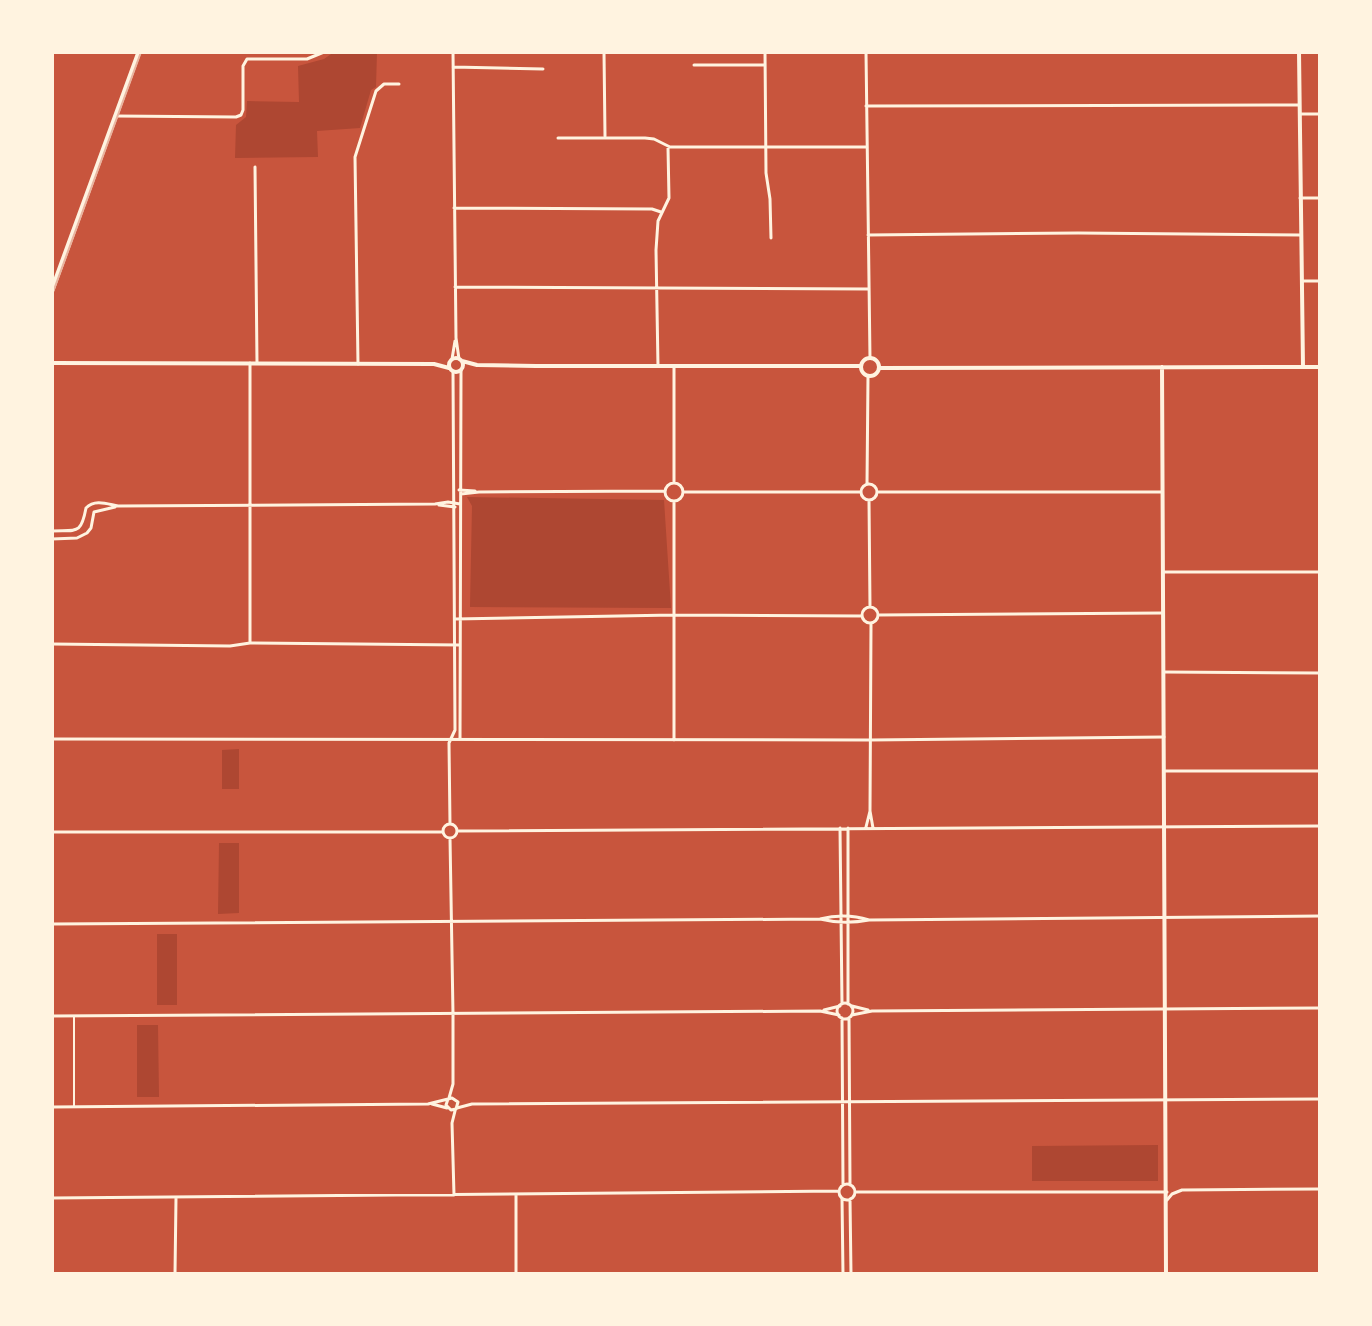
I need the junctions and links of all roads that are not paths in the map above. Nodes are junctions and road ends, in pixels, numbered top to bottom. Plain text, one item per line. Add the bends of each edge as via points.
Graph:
1 (139, 52) edge
2 (324, 52) edge
3 (453, 52) edge
4 (604, 52) edge
5 (765, 52) edge
6 (866, 52) edge
7 (1299, 52) edge
8 (694, 65) dead end
9 (765, 65) junction
10 (453, 67) junction
11 (543, 69) dead end
12 (399, 84) dead end
13 (1300, 105) junction
14 (866, 106) junction
15 (1300, 114) junction
16 (1320, 114) edge
17 (115, 116) junction
18 (605, 137) junction
19 (558, 138) dead end
20 (668, 147) junction
21 (766, 147) junction
22 (867, 147) junction
23 (255, 167) dead end
24 (1300, 198) junction
25 (1320, 198) edge
26 (454, 208) junction
27 (661, 212) junction
28 (868, 235) junction
29 (1302, 235) junction
30 (771, 238) dead end
31 (1302, 281) junction
32 (1320, 281) edge
33 (455, 287) junction
34 (657, 288) junction
35 (869, 289) junction
36 (52, 290) edge
37 (456, 338) junction
38 (870, 358) junction
39 (451, 360) junction
40 (461, 360) junction
41 (52, 363) edge
42 (250, 363) junction
43 (257, 363) junction
44 (358, 364) junction
45 (434, 364) junction
46 (477, 365) junction
47 (658, 366) junction
48 (674, 366) junction
49 (861, 366) junction
50 (1162, 367) junction
51 (1303, 367) junction
52 (1320, 367) edge
53 (879, 368) junction
54 (462, 369) junction
55 (451, 370) junction
56 (868, 376) junction
57 (674, 483) junction
58 (867, 484) junction
59 (665, 491) junction
60 (458, 492) junction
61 (683, 492) junction
62 (861, 492) junction
63 (877, 492) junction
64 (1163, 492) junction
65 (869, 500) junction
66 (674, 501) junction
67 (250, 505) junction
68 (456, 505) junction
69 (118, 506) junction
70 (52, 531) edge
71 (52, 539) edge
72 (1163, 572) junction
73 (1320, 572) edge
74 (870, 607) junction
75 (1163, 613) junction
76 (674, 615) junction
77 (878, 615) junction
78 (862, 616) junction
79 (458, 619) junction
80 (871, 624) junction
81 (250, 643) junction
82 (52, 644) edge
83 (457, 645) junction
84 (1164, 672) junction
85 (1320, 673) edge
86 (1164, 737) junction
87 (52, 739) edge
88 (451, 739) junction
89 (460, 739) junction
90 (674, 740) junction
91 (870, 740) junction
92 (1164, 771) junction
93 (1320, 771) edge
94 (870, 811) junction
95 (450, 824) junction
96 (1165, 826) junction
97 (1320, 826) edge
98 (840, 828) junction
99 (848, 828) junction
100 (866, 828) junction
101 (873, 828) junction
102 (457, 831) junction
103 (52, 832) edge
104 (443, 832) junction
105 (450, 838) junction
106 (1320, 916) edge
107 (1165, 917) junction
108 (841, 919) junction
109 (849, 919) junction
110 (451, 922) junction
111 (52, 924) edge
112 (841, 1005) junction
113 (850, 1005) junction
114 (1320, 1008) edge
115 (1166, 1009) junction
116 (820, 1011) junction
117 (872, 1011) junction
118 (453, 1014) junction
119 (52, 1016) edge
120 (74, 1016) junction
121 (841, 1016) junction
122 (850, 1016) junction
123 (452, 1087) junction
124 (448, 1099) junction
125 (1166, 1099) junction
126 (1320, 1099) edge
127 (456, 1100) junction
128 (843, 1102) junction
129 (849, 1102) junction
130 (428, 1104) junction
131 (472, 1104) junction
132 (74, 1106) junction
133 (52, 1107) edge
134 (456, 1108) junction
135 (448, 1109) junction
136 (453, 1119) junction
137 (843, 1185) junction
138 (850, 1185) junction
139 (1320, 1189) edge
140 (839, 1191) junction
141 (855, 1192) junction
142 (1167, 1192) junction
143 (516, 1194) junction
144 (454, 1195) junction
145 (176, 1197) junction
146 (52, 1198) edge
147 (842, 1198) junction
148 (850, 1199) junction
149 (1167, 1200) junction
150 (175, 1274) edge
151 (516, 1274) edge
152 (843, 1274) edge
153 (851, 1274) edge
154 (1166, 1274) edge

1 - 17 main road
2 - 17 street via 307,59 247,59 243,110 236,117
3 - 10 street
4 - 18 street
5 - 9 street
6 - 14 street
7 - 13 street
8 - 9 street
9 - 21 street
10 - 11 street
10 - 26 street
12 - 44 street via 384,84 376,91 355,157
13 - 14 street
13 - 15 street
14 - 22 street
15 - 16 street
15 - 24 street
17 - 36 main road
18 - 19 street
18 - 20 street via 650,138
20 - 21 street
20 - 27 street via 669,198
21 - 22 street
21 - 30 street
22 - 28 street
23 - 43 street
24 - 25 street
24 - 29 street
26 - 27 street
26 - 33 street
27 - 34 street
28 - 29 street
28 - 35 street
29 - 31 street
31 - 32 street
31 - 51 street
33 - 34 street
33 - 37 street
34 - 35 street
34 - 47 street
35 - 38 street
37 - 39 street
37 - 40 street
38 - 49 street
38 - 53 street
39 - 40 street
39 - 45 street
39 - 55 street
40 - 46 street
40 - 54 street
41 - 42 street
42 - 43 street
42 - 67 street
43 - 44 street
44 - 45 street
45 - 55 street
46 - 47 street
46 - 54 street
47 - 48 street
48 - 49 street
48 - 57 street
49 - 56 street
50 - 51 street
50 - 53 street
50 - 64 street
51 - 52 street
53 - 56 street
54 - 55 street
54 - 60 street
55 - 60 street
56 - 58 street
57 - 59 street
57 - 61 street
58 - 62 street
58 - 63 street
59 - 60 street
59 - 66 street
60 - 68 street
61 - 62 street
61 - 66 street
62 - 65 street
63 - 64 street
63 - 65 street
64 - 72 street
65 - 74 street
66 - 76 street
67 - 68 street
67 - 69 street
67 - 81 street
68 - 79 street
69 - 70 street via 92,503 80,527
69 - 71 street via 94,512 91,528 81,537
72 - 73 street
72 - 75 street
74 - 77 street
74 - 78 street
75 - 77 street
75 - 84 street
76 - 78 street
76 - 79 street
76 - 90 street
77 - 80 street
78 - 80 street
79 - 83 street
80 - 91 street
81 - 82 street
81 - 83 street
83 - 88 street
83 - 89 street
84 - 85 street
84 - 86 street
86 - 91 street
86 - 92 street
87 - 88 street
88 - 89 street
88 - 95 street
89 - 90 street
90 - 91 street
91 - 94 street
92 - 93 street
92 - 96 street
94 - 100 street
94 - 101 street
95 - 102 street
95 - 104 street
96 - 97 street
96 - 101 street
96 - 107 street
98 - 99 street
98 - 102 street
98 - 108 street
99 - 100 street
99 - 109 street
100 - 101 street
102 - 105 street
103 - 104 street
104 - 105 street
105 - 110 street
106 - 107 street
107 - 109 street
107 - 115 street
108 - 109 street
108 - 110 street
108 - 112 street
109 - 113 street
110 - 111 street
110 - 118 street
112 - 113 street
112 - 116 street
112 - 121 street
113 - 117 street
113 - 122 street
114 - 115 street
115 - 117 street
115 - 125 street
116 - 118 street
116 - 121 street
117 - 122 street
118 - 120 street
118 - 123 street
119 - 120 street
120 - 132 lane
121 - 122 street
121 - 128 street
122 - 129 street
123 - 124 street
123 - 127 street
124 - 127 street
124 - 130 street
124 - 135 street
125 - 126 street
125 - 129 street
125 - 142 street
127 - 131 street
127 - 134 street
128 - 129 street
128 - 131 street
128 - 137 street
129 - 138 street
130 - 132 street
130 - 135 street
131 - 134 street
132 - 133 street
134 - 135 street
134 - 136 street
135 - 136 street
136 - 144 street
137 - 138 street
137 - 140 street
138 - 141 street
139 - 149 street via 1182,1190
140 - 143 street
140 - 147 street
141 - 142 street
141 - 148 street
142 - 149 street
143 - 144 street
143 - 151 street
144 - 145 street
145 - 146 street
145 - 150 street
147 - 148 street
147 - 152 street
148 - 153 street
149 - 154 street

